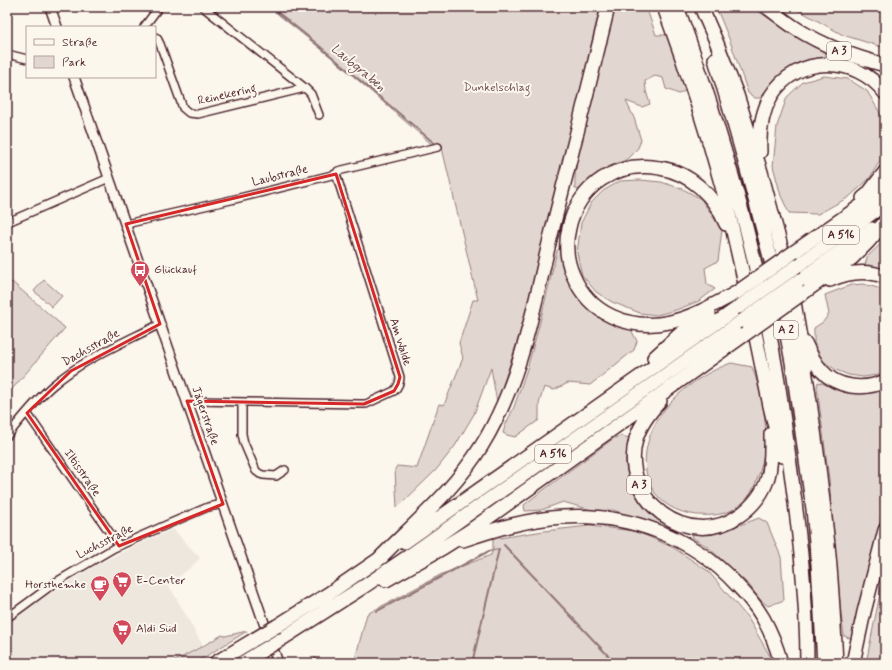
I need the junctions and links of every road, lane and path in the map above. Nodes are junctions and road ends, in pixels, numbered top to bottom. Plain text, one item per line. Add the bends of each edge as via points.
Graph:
1 (50, 7) edge
2 (159, 7) edge
3 (203, 7) edge
4 (608, 7) edge
5 (664, 7) edge
6 (677, 7) edge
7 (697, 7) edge
8 (701, 7) edge
9 (766, 7) edge
10 (57, 26) edge
11 (145, 26) edge
12 (156, 38) edge
13 (7, 54) edge
14 (26, 59) edge
15 (885, 65) edge
16 (74, 78) edge
17 (305, 88) junction
18 (885, 93) edge
19 (320, 115) dead end
20 (438, 147) dead end
21 (761, 172) junction
22 (885, 172) edge
23 (336, 174) junction
24 (109, 178) junction
25 (885, 189) edge
26 (885, 204) edge
27 (885, 221) edge
28 (8, 222) dead end
29 (126, 224) junction
30 (824, 231) junction
31 (738, 253) junction
32 (885, 277) edge
33 (736, 293) junction
34 (803, 294) junction
35 (160, 324) junction
36 (799, 332) junction
37 (885, 381) edge
38 (678, 383) junction
39 (623, 388) junction
40 (242, 402) junction
41 (188, 403) junction
42 (770, 406) junction
43 (27, 413) junction
44 (7, 436) edge
45 (285, 470) dead end
46 (223, 504) junction
47 (797, 518) junction
48 (885, 530) edge
49 (119, 546) junction
50 (444, 547) junction
51 (376, 562) junction
52 (363, 587) junction
53 (7, 618) edge
54 (215, 663) edge
55 (242, 663) edge
56 (278, 663) edge
57 (782, 663) edge
58 (807, 663) edge
59 (824, 663) edge
60 (836, 663) edge
61 (853, 663) edge

1 - 10 street
2 - 11 street
3 - 17 street
4 - 51 highway via 535,301 520,358 507,394 496,420 459,477 434,506
5 - 31 highway via 712,151
6 - 47 highway, A 2 via 724,148 758,279 783,409
7 - 59 highway, A 2 via 757,203 778,288 792,362 813,509
8 - 21 highway via 737,95
9 - 15 highway, A 3 via 816,40 841,52
12 - 17 street, Reinekering via 182,108 189,113 198,114
13 - 14 street
16 - 24 street, Jägerstraße
17 - 19 street via 311,94
18 - 21 highway via 869,77 843,66 816,66 794,74 777,89 763,114 759,140
20 - 23 street, Laubstraße via 338,171
21 - 36 highway via 790,281
22 - 30 highway via 868,194
23 - 29 street, Laubstraße
23 - 40 street, Am Walde via 400,376 398,384 394,391 364,404
24 - 28 street
24 - 29 street, Jägerstraße
25 - 30 highway
26 - 39 highway, A 516, bridge
27 - 34 highway via 852,258
27 - 52 highway, A 516, bridge
29 - 35 street, Jägerstraße
30 - 33 highway, bridge
31 - 33 highway via 715,203 697,184 670,170 644,166 618,171 593,186 576,208 566,241 567,257 576,282 587,298 614,318 637,324 664,323 700,312
31 - 42 highway
32 - 34 highway via 867,272 852,272 831,279
33 - 39 highway via 680,334
34 - 38 highway, A 3, bridge
35 - 41 street, Jägerstraße
35 - 43 street, Dachsstraße via 84,362 51,387
36 - 37 highway via 820,369 833,379 857,387 873,386
36 - 60 highway via 823,494
38 - 42 highway, A 3 via 659,402 643,424 636,441 634,462 639,486 651,505 668,518 685,525 708,527 726,522 744,512 756,500 765,485 770,468
38 - 50 highway
39 - 51 highway, A 516
40 - 41 street, Am Walde
40 - 45 street via 242,434 256,471 263,476 276,476
41 - 46 street, Jägerstraße
42 - 47 highway
43 - 44 street, Dachsstraße
43 - 49 street, Iltisstraße
46 - 49 street, Luchsstraße via 208,507
46 - 56 street, Jägerstraße
47 - 58 highway, A 2 via 804,590
48 - 61 highway
49 - 53 street, Luchsstraße via 56,582
50 - 52 highway via 387,580
50 - 57 highway via 502,527 572,516 625,521 651,528 694,548 732,579 763,618
51 - 54 highway, A 516, bridge
52 - 55 highway, A 516, bridge

